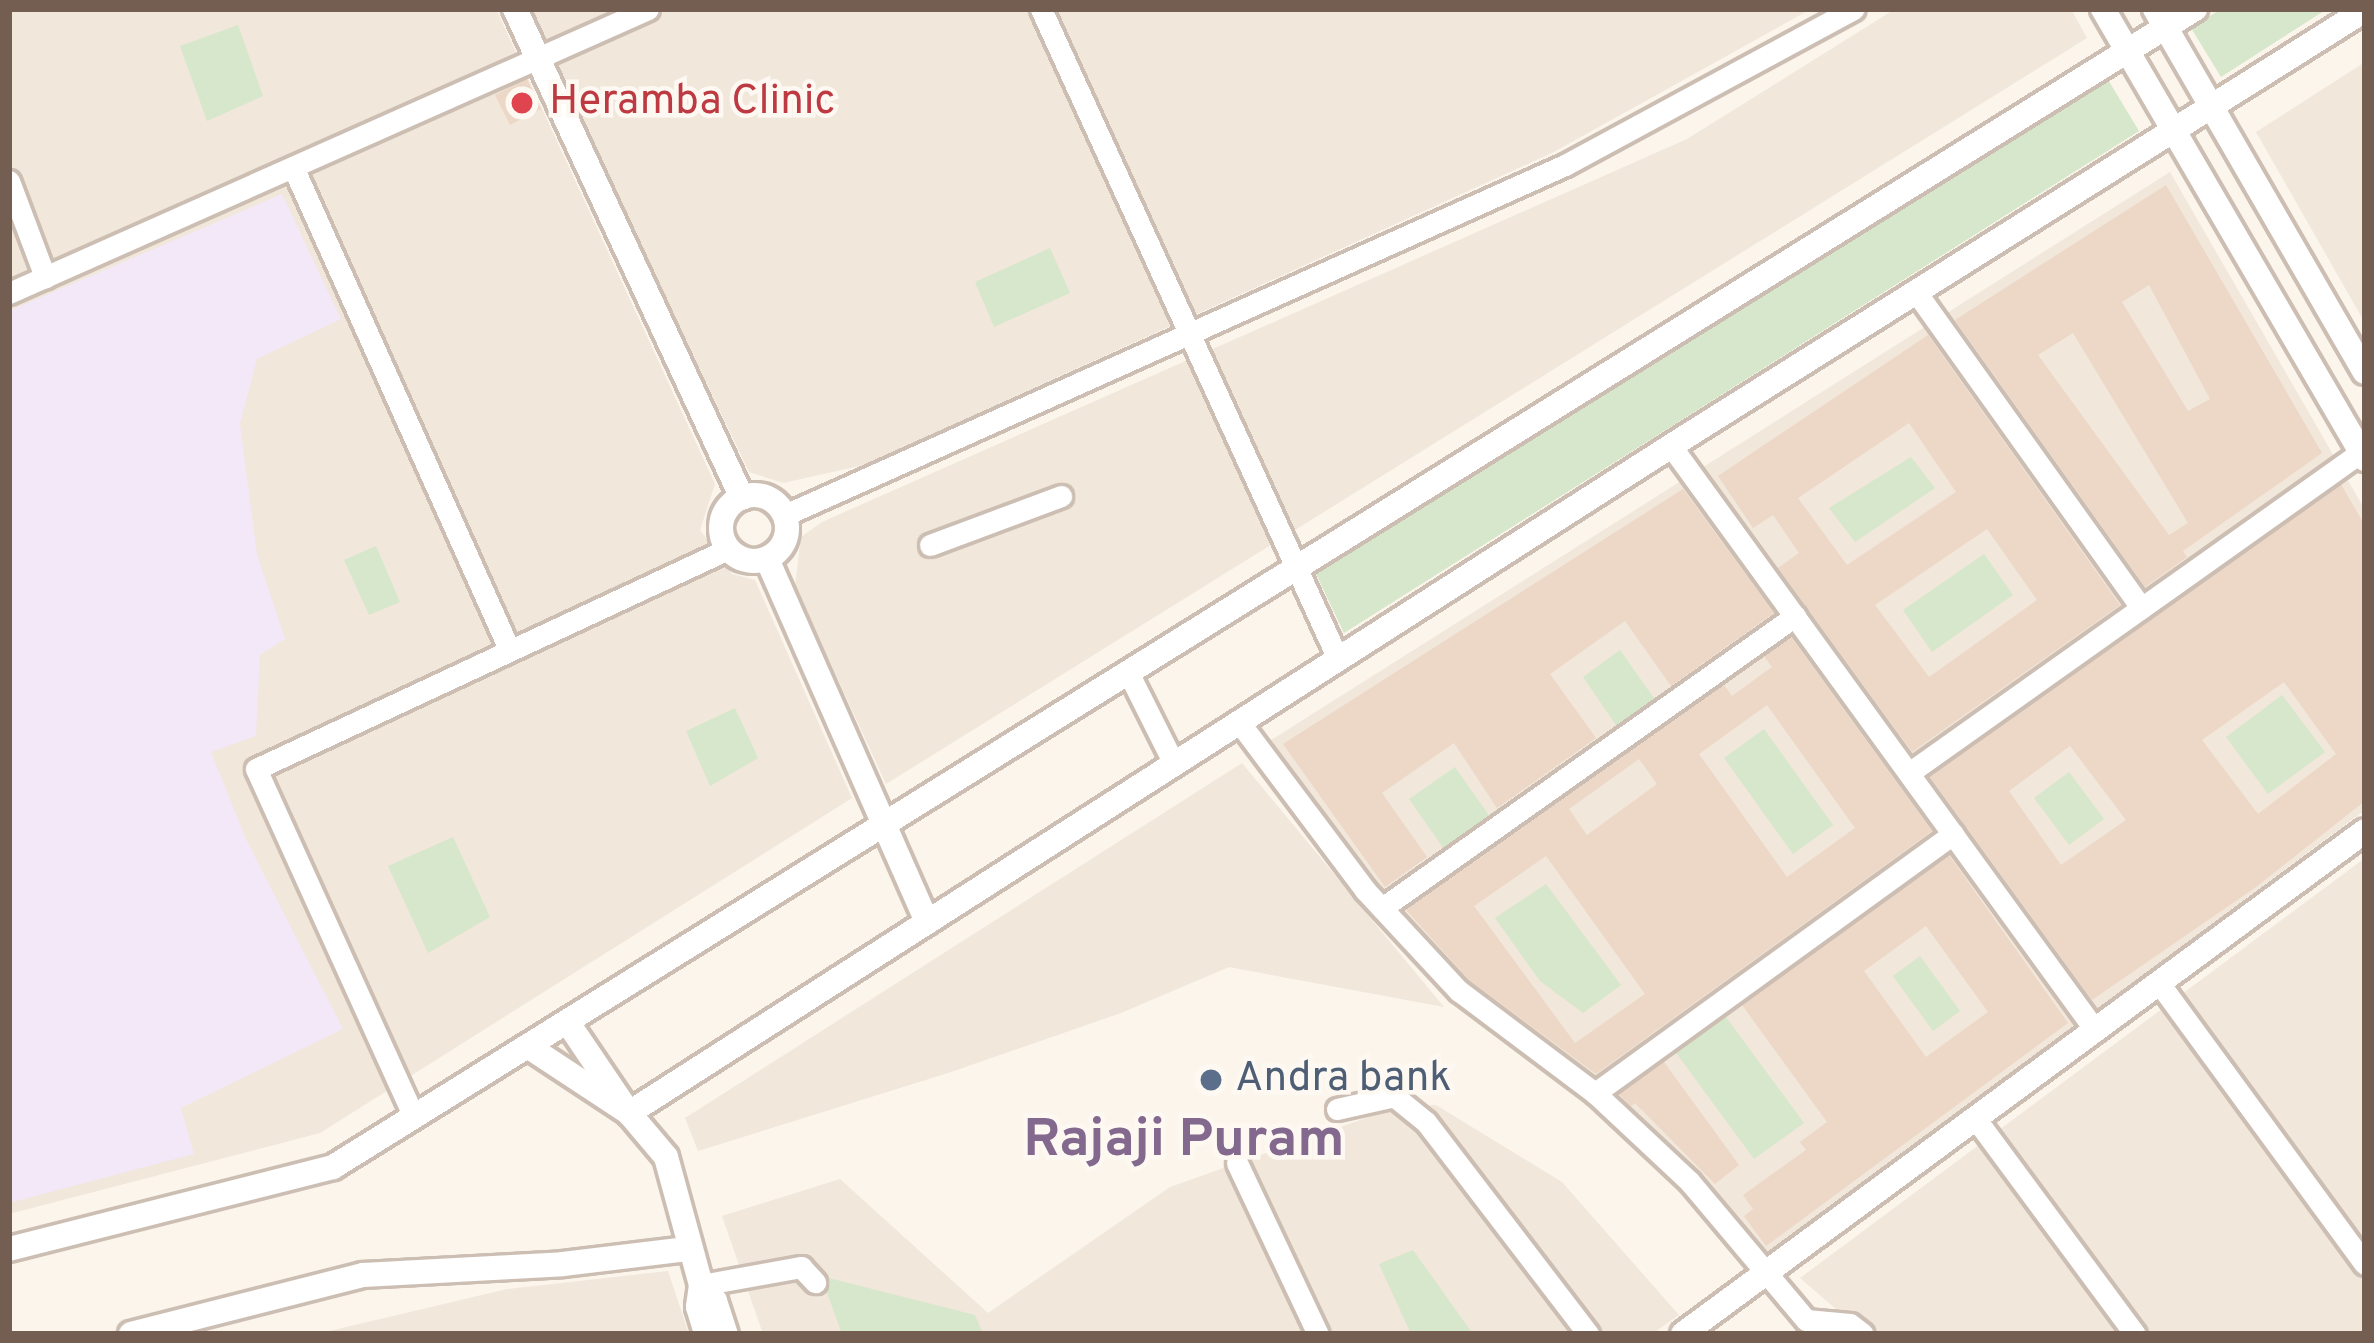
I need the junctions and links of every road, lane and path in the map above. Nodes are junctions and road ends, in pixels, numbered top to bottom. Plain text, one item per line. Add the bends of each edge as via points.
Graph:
1 (515, 9) edge
2 (648, 9) edge
3 (1041, 9) edge
4 (1854, 9) edge
5 (2103, 9) edge
6 (2195, 9) edge
7 (2365, 10) edge
8 (2161, 18) edge
9 (2128, 51) junction
10 (537, 58) junction
11 (2212, 106) junction
12 (2174, 130) junction
13 (293, 167) junction
14 (9, 181) edge
15 (45, 277) junction
16 (1916, 292) junction
17 (9, 293) edge
18 (1189, 334) junction
19 (2365, 372) edge
20 (1671, 446) junction
21 (2363, 455) edge
22 (1061, 496) dead end
23 (742, 498) junction
24 (785, 515) junction
25 (930, 545) dead end
26 (728, 549) junction
27 (767, 559) junction
28 (1297, 569) junction
29 (2141, 608) junction
30 (1795, 616) junction
31 (509, 649) junction
32 (1338, 659) junction
33 (1129, 674) junction
34 (1239, 722) junction
35 (1174, 764) junction
36 (1909, 773) junction
37 (886, 826) junction
38 (2365, 831) edge
39 (1953, 834) junction
40 (1382, 908) junction
41 (927, 922) junction
42 (2159, 983) junction
43 (568, 1023) junction
44 (2096, 1030) junction
45 (530, 1047) junction
46 (1595, 1093) junction
47 (1337, 1108) dead end
48 (629, 1113) junction
49 (414, 1118) junction
50 (1976, 1118) junction
51 (1237, 1163) dead end
52 (9, 1249) edge
53 (687, 1249) junction
54 (2365, 1264) edge
55 (1769, 1272) junction
56 (815, 1282) dead end
57 (702, 1289) junction
58 (131, 1334) edge
59 (706, 1334) edge
60 (727, 1334) edge
61 (1318, 1334) edge
62 (1588, 1334) edge
63 (1683, 1334) edge
64 (1863, 1334) edge
65 (2135, 1334) edge

1 - 10 street
2 - 10 street
3 - 18 street
4 - 18 street via 1565,165
5 - 9 street
6 - 8 street
7 - 11 street
8 - 9 street
8 - 11 street
9 - 12 street
9 - 28 street
10 - 13 street
10 - 23 street
11 - 12 street
11 - 19 street
12 - 16 street
12 - 21 street
13 - 15 street
13 - 31 street
14 - 15 street
15 - 17 street
16 - 20 street
16 - 29 street
18 - 24 street
18 - 28 street
20 - 30 street
20 - 32 street
21 - 29 street
22 - 25 street
23 - 24 street via 772,500
23 - 26 street via 722,522
24 - 27 street via 787,536
26 - 27 street via 746,560
26 - 31 street
27 - 37 street
28 - 32 street
28 - 33 street
29 - 36 street
30 - 36 street
30 - 40 street
31 - 49 street via 256,769
32 - 34 street
33 - 35 street
33 - 37 street
34 - 35 street
34 - 40 street
35 - 41 street
36 - 39 street
37 - 41 street
37 - 43 street
38 - 42 street
39 - 44 street
39 - 46 street
40 - 46 street via 1459,991
41 - 48 street
42 - 44 street
42 - 54 street
43 - 45 street
43 - 48 street
44 - 50 street
45 - 48 street
45 - 49 street
46 - 55 street via 1689,1181
47 - 62 street via 1394,1096 1426,1122
48 - 53 street via 666,1157
49 - 52 street via 333,1167
50 - 55 street
50 - 65 street
51 - 61 street
53 - 57 street
53 - 58 street via 363,1275
55 - 63 street
55 - 64 street via 1806,1320 1850,1324
56 - 57 street via 801,1267
57 - 59 street
57 - 60 street

